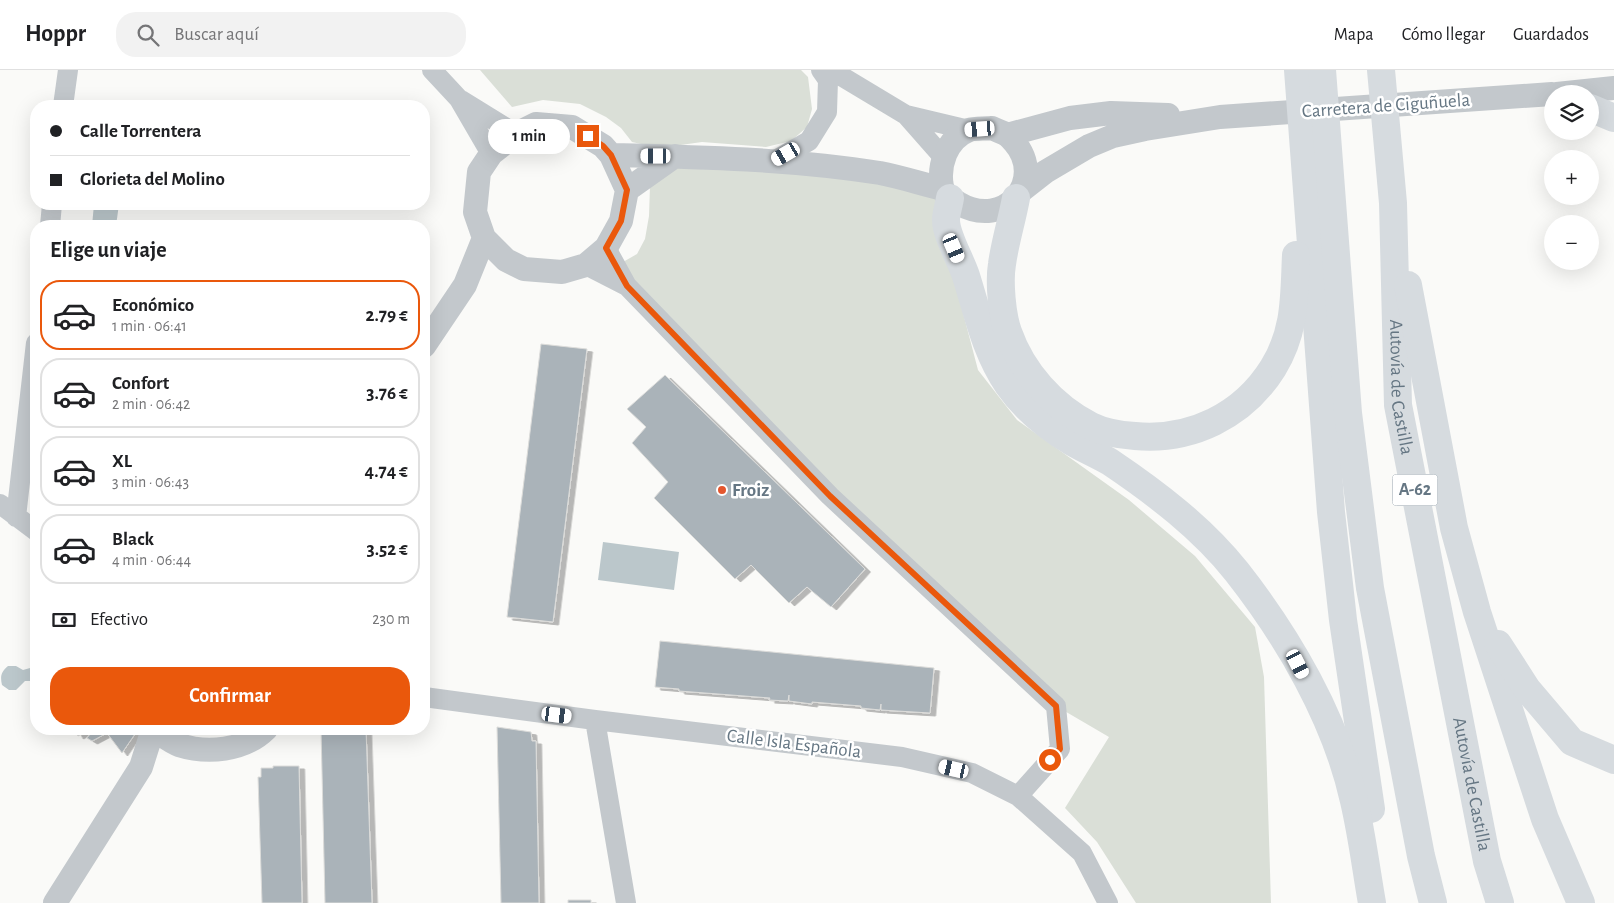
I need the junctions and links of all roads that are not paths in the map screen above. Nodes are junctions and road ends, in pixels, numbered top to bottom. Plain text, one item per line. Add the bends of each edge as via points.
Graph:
1 (68, 70) edge
2 (432, 70) edge
3 (820, 70) edge
4 (831, 70) edge
5 (1298, 70) edge
6 (1322, 70) edge
7 (1381, 70) edge
8 (1614, 88) edge
9 (1599, 90) edge
10 (1544, 95) edge
11 (459, 99) junction
12 (65, 100) edge
13 (1300, 104) junction
14 (1599, 112) edge
15 (906, 115) junction
16 (1220, 117) junction
17 (1614, 118) edge
18 (969, 130) junction
19 (516, 134) junction
20 (1007, 135) junction
21 (491, 154) junction
22 (611, 155) junction
23 (675, 156) junction
24 (774, 161) junction
25 (944, 178) junction
26 (627, 190) junction
27 (1019, 194) junction
28 (1393, 203) junction
29 (484, 238) junction
30 (606, 248) junction
31 (506, 260) junction
32 (586, 264) junction
33 (465, 285) junction
34 (627, 286) junction
35 (430, 337) edge
36 (30, 395) edge
37 (0, 504) edge
38 (16, 517) junction
39 (30, 527) edge
40 (1477, 612) junction
41 (430, 698) edge
42 (595, 720) junction
43 (151, 735) edge
44 (163, 735) edge
45 (257, 735) edge
46 (177, 744) junction
47 (1614, 760) edge
48 (141, 767) junction
49 (1018, 796) junction
50 (55, 903) edge
51 (626, 903) edge
52 (1108, 903) edge
53 (1372, 903) edge
54 (1380, 903) edge
55 (1433, 903) edge
56 (1500, 903) edge
57 (1581, 903) edge

1 - 12 street
2 - 11 street
3 - 24 street via 828,80 827,112 809,141
4 - 15 street
5 - 13 highway
6 - 55 highway via 1348,413 1370,588 1421,856
7 - 28 highway, Autovía de Castilla / A-62
8 - 9 street
10 - 16 street, Carretera de Ciguñuela
11 - 19 street
11 - 21 street
13 - 27 highway via 1292,326 1274,367 1260,386 1244,403 1197,430 1166,436 1117,435 1092,427 1053,399 1035,381 1019,358 1008,331 1002,299 1001,266
13 - 54 highway via 1331,512 1343,620 1375,835
14 - 17 highway
15 - 18 street
15 - 25 street
16 - 20 street, Carretera de Ciguñuela via 1112,114 1070,118
16 - 27 street, Carretera de Ciguñuela via 1113,136 1064,159
18 - 20 street via 992,128
18 - 25 street via 953,141
19 - 21 street
19 - 22 street via 536,124 572,127 603,146
20 - 27 street via 1022,152 1025,176
21 - 29 street via 479,172 475,212
22 - 23 street
22 - 26 street
23 - 24 street
23 - 26 street
24 - 25 street
25 - 27 street via 967,208 987,212 1004,208
25 - 53 highway via 946,221 983,335 1008,384 1025,406 1045,423 1146,487 1201,533 1236,571 1280,632 1314,694 1343,762 1354,800
26 - 30 street via 621,221
28 - 40 highway via 1454,528
28 - 56 highway, Autovía de Castilla / A-62 via 1398,406 1487,861
29 - 31 street
29 - 33 street
30 - 32 street
30 - 34 street
31 - 32 street via 524,269 562,272
31 - 33 street
32 - 34 street
33 - 35 street
34 - 49 street via 830,496 1056,706 1060,749
36 - 38 street
37 - 38 street
38 - 39 street
40 - 47 highway via 1527,689 1572,742
40 - 57 highway via 1545,819
41 - 42 street, Calle Isla Española
42 - 49 street, Calle Isla Española via 902,757 972,773
42 - 51 street
43 - 48 street
44 - 46 street
45 - 46 street via 245,743 224,749 202,750
46 - 48 street
48 - 50 street
49 - 52 street, Calle Isla Española via 1082,853

